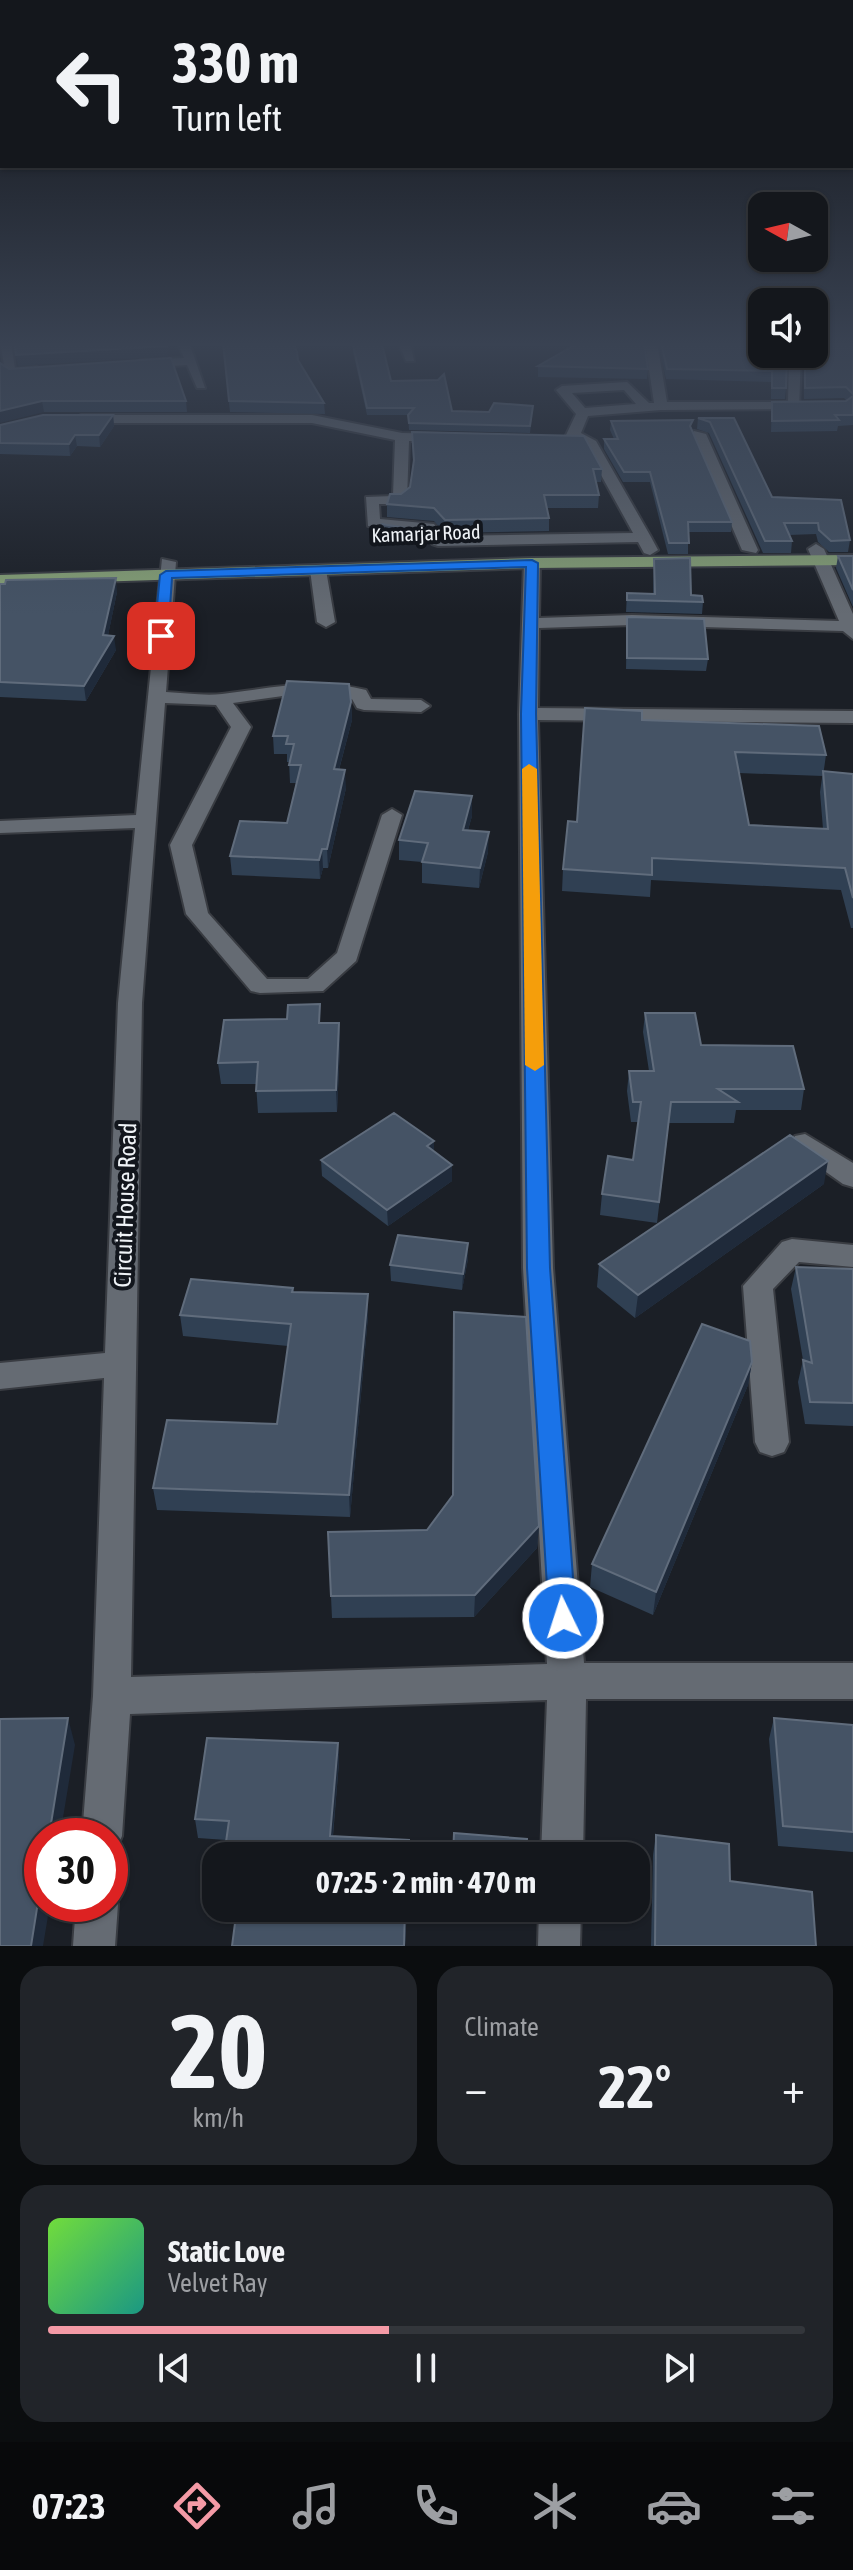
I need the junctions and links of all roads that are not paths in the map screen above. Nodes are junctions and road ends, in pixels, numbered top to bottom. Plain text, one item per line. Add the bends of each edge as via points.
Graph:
1 (381, 433) edge
2 (569, 433) edge
3 (699, 434) edge
4 (402, 437) junction
5 (463, 438) edge
6 (646, 544) junction
7 (853, 549) edge
8 (750, 550) junction
9 (819, 555) junction
10 (853, 560) edge
11 (532, 563) junction
12 (0, 565) edge
13 (167, 568) junction
14 (318, 570) junction
15 (0, 580) edge
16 (326, 622) dead end
17 (531, 623) junction
18 (851, 630) edge
19 (156, 697) junction
20 (222, 700) junction
21 (421, 706) dead end
22 (528, 714) junction
23 (853, 717) edge
24 (392, 815) dead end
25 (145, 821) junction
26 (0, 827) edge
27 (805, 1143) edge
28 (853, 1177) edge
29 (853, 1256) edge
30 (120, 1364) junction
31 (0, 1376) edge
32 (772, 1442) dead end
33 (567, 1681) junction
34 (853, 1681) edge
35 (112, 1696) junction
36 (103, 1818) edge
37 (562, 1842) edge
38 (96, 1922) edge
39 (560, 1922) edge
40 (94, 1946) edge
41 (559, 1946) edge

1 - 4 street
2 - 6 street via 589,441
3 - 8 street
4 - 5 street
4 - 6 street via 400,500 371,500 373,523 429,527 438,541
6 - 8 main road, Kamarjar Road
6 - 13 main road, Kamarjar Road
7 - 9 main road, Kamarjar Road
8 - 9 main road, Kamarjar Road
9 - 10 main road
9 - 11 main road
9 - 18 street
11 - 14 main road
11 - 17 street
12 - 13 main road, Kamarjar Road
13 - 14 main road
13 - 15 main road
13 - 19 street, Circuit House Road
14 - 16 street
17 - 18 street via 632,620
17 - 22 street
19 - 20 street
19 - 25 street, Circuit House Road
20 - 21 street via 249,692 317,690 359,694 364,704
20 - 24 street via 241,727 181,845 197,914 260,986 314,986 348,956
22 - 23 street
22 - 33 street via 538,1268
25 - 26 street
25 - 30 street, Circuit House Road via 130,1003
27 - 28 street
29 - 32 street via 792,1250 758,1286
30 - 31 street
30 - 35 street, Circuit House Road
33 - 34 street
33 - 35 street
33 - 37 street
35 - 36 street, Circuit House Road
38 - 40 street
39 - 41 street

